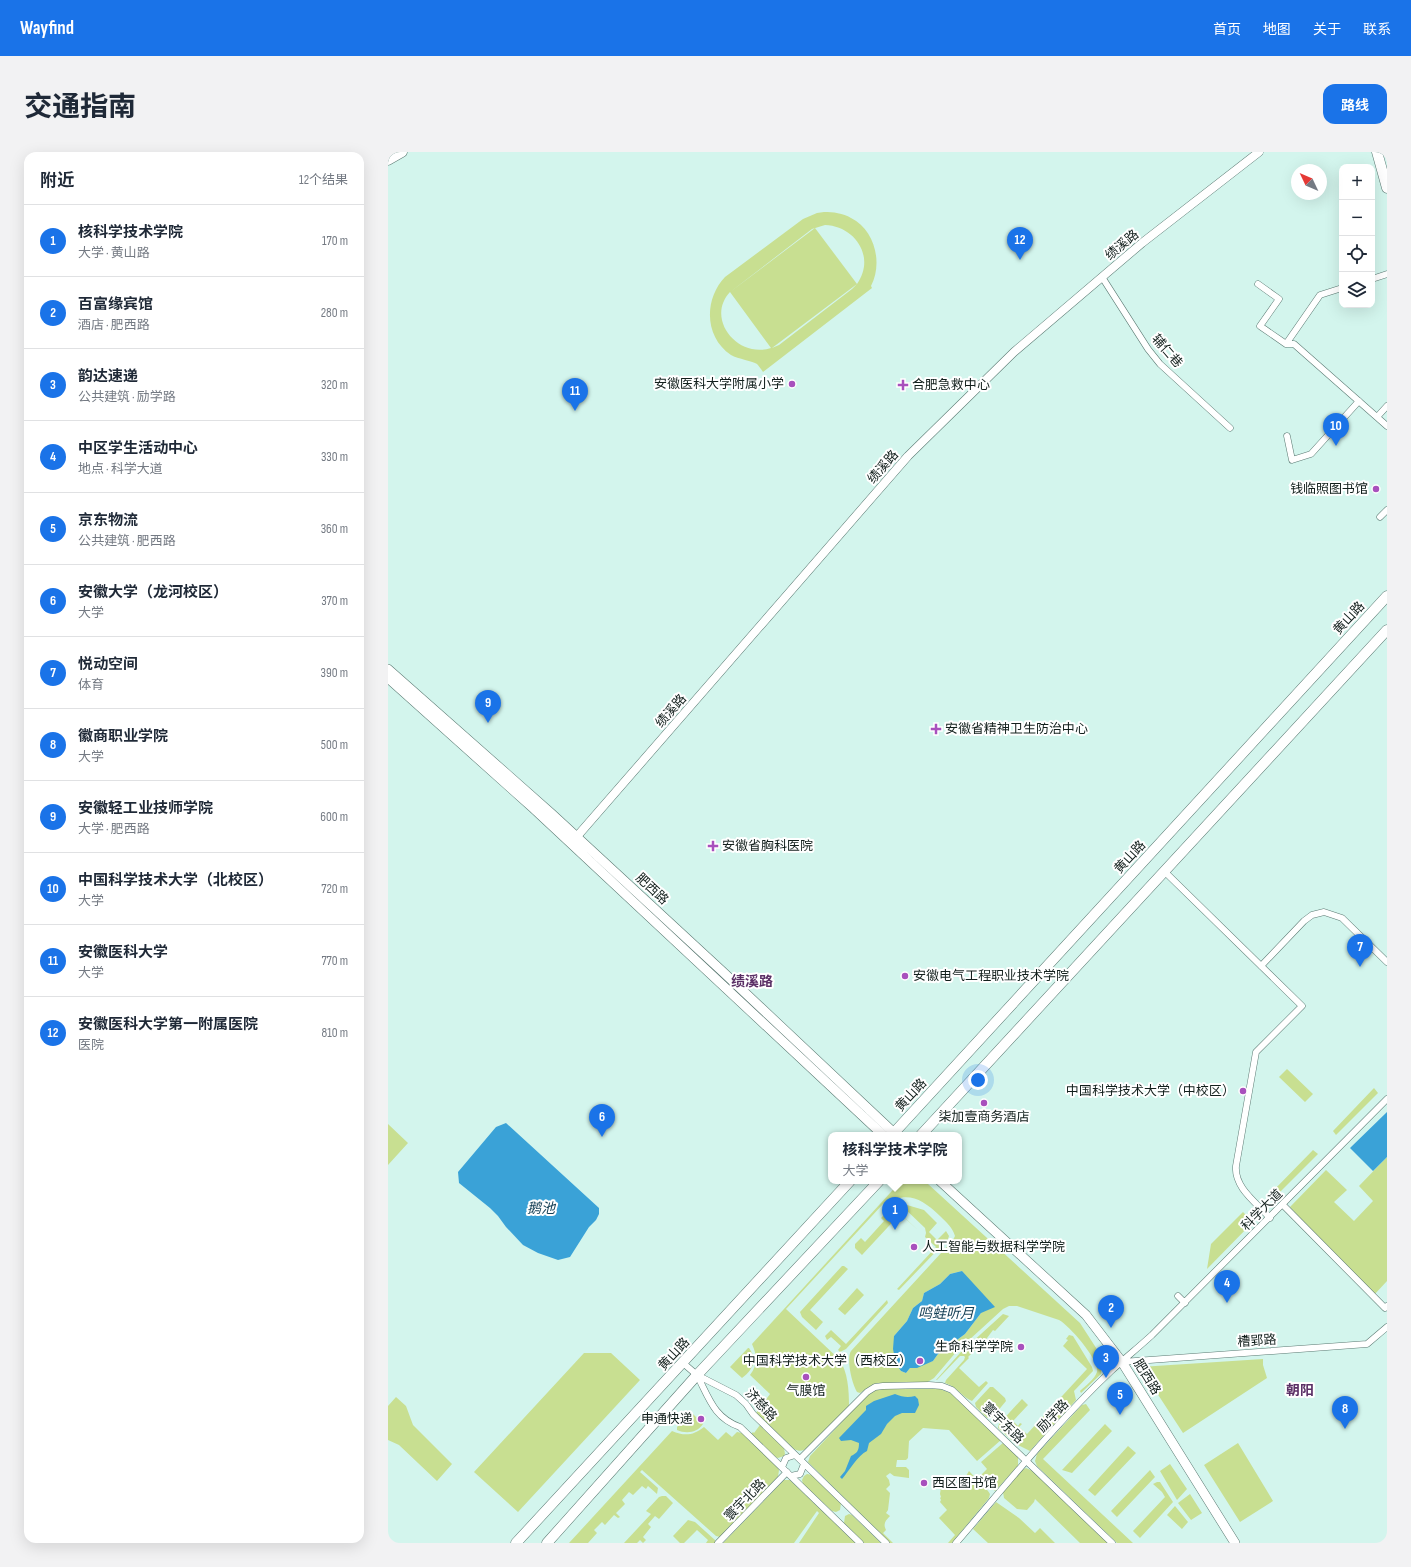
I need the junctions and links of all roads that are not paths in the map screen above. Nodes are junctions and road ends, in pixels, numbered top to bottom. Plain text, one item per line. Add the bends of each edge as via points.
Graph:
1 (402, 152) edge
2 (1259, 152) edge
3 (1377, 152) edge
4 (1381, 152) edge
5 (388, 160) edge
6 (1387, 176) edge
7 (1387, 188) edge
8 (1387, 274) edge
9 (1102, 277) junction
10 (1375, 278) edge
11 (1258, 284) dead end
12 (1339, 289) edge
13 (1286, 344) junction
14 (1359, 401) junction
15 (1387, 406) edge
16 (1377, 417) junction
17 (1387, 426) edge
18 (1230, 428) dead end
19 (1287, 436) dead end
20 (1387, 510) edge
21 (1380, 518) dead end
22 (1387, 596) edge
23 (1387, 630) edge
24 (388, 669) edge
25 (388, 678) edge
26 (574, 840) junction
27 (1164, 871) junction
28 (1387, 962) edge
29 (1261, 966) junction
30 (1387, 1099) edge
31 (879, 1132) edge
32 (891, 1132) edge
33 (895, 1132) edge
34 (924, 1132) edge
35 (847, 1184) edge
36 (876, 1184) edge
37 (943, 1184) edge
38 (1283, 1205) junction
39 (1270, 1218) junction
40 (1178, 1296) dead end
41 (1185, 1303) junction
42 (1387, 1306) edge
43 (1387, 1327) edge
44 (1152, 1335) joint
45 (1122, 1362) junction
46 (684, 1363) junction
47 (697, 1375) junction
48 (800, 1459) junction
49 (1027, 1461) junction
50 (787, 1471) junction
51 (519, 1542) edge
52 (547, 1543) edge
53 (718, 1543) edge
54 (860, 1543) edge
55 (886, 1543) edge
56 (956, 1543) edge
57 (1112, 1543) edge
58 (1235, 1543) edge

1 - 5 main road
2 - 9 street, 绩溪路
3 - 7 main road
4 - 6 main road
8 - 10 street
9 - 18 street, 辅仁巷 via 1160,364
9 - 26 street, 绩溪路 via 1014,352 908,456
11 - 13 street via 1279,299 1260,326
12 - 13 street via 1320,294
13 - 14 street via 1294,344
14 - 16 street
14 - 19 street via 1311,454 1292,460
15 - 16 street
16 - 17 street
20 - 21 street
22 - 33 main road, 黄山路
23 - 27 main road
24 - 26 main road, 肥西路
25 - 26 main road, 肥西路
26 - 31 main road, 肥西路
26 - 32 main road, 肥西路 via 723,972
27 - 29 street
27 - 34 main road
28 - 29 street via 1342,918 1324,912 1304,920
29 - 39 street via 1302,1006 1256,1052 1236,1166 1235,1175 1239,1185
30 - 38 street, 科学大道
35 - 46 main road, 黄山路
36 - 47 main road
37 - 45 main road, 肥西路 via 1086,1315
38 - 39 street, 科学大道
38 - 42 street via 1385,1308
39 - 41 street, 科学大道
40 - 41 street
41 - 44 street, 科学大道
43 - 45 street, 槽郢路 via 1367,1344
44 - 45 street, 励学路
45 - 49 street, 励学路 via 1082,1400
45 - 58 main road, 肥西路
46 - 47 street
46 - 51 main road, 黄山路
47 - 48 street, 济慈路 via 736,1394
47 - 50 street via 718,1414 728,1423 740,1427
47 - 52 main road
48 - 49 street, 寰宇东路 via 866,1392 875,1387 942,1386 952,1390
48 - 50 street via 786,1458
48 - 50 street via 800,1474
48 - 55 street, 济慈路
49 - 56 street, 励学路
49 - 57 street, 寰宇东路
50 - 53 street, 寰宇北路
50 - 54 street

